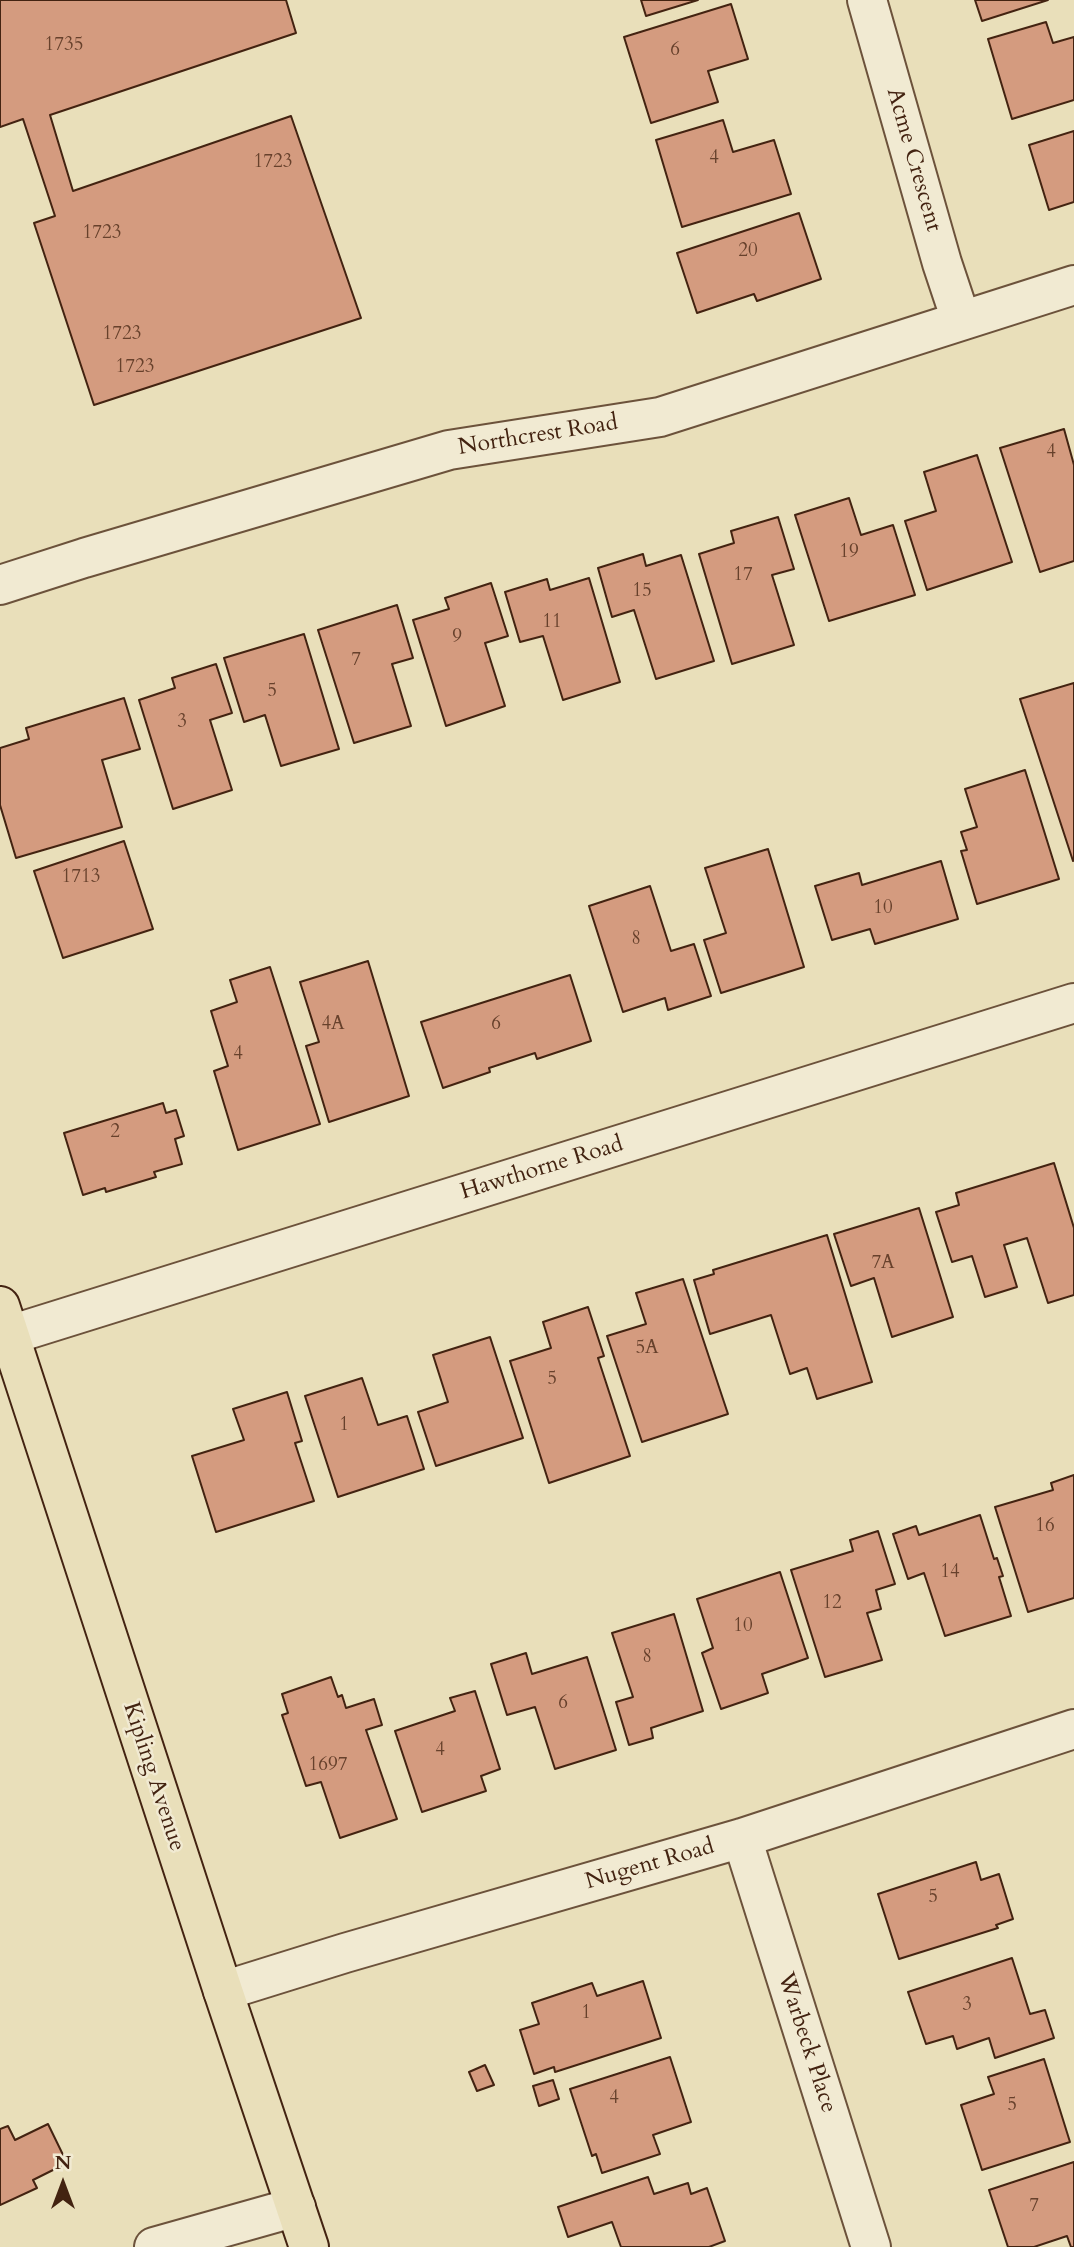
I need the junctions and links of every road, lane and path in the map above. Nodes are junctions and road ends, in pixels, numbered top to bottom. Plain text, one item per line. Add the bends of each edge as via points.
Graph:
1 (867, 0) edge
2 (1074, 285) edge
3 (961, 320) junction
4 (0, 585) edge
5 (1074, 1003) edge
6 (5, 1321) edge
7 (1074, 1729) edge
8 (742, 1838) junction
9 (223, 1991) junction
10 (296, 2207) junction
11 (154, 2247) edge
12 (309, 2247) edge
13 (871, 2247) edge

1 - 3 street, Acme Crescent
2 - 3 street, Northcrest Road
3 - 4 street, Northcrest Road via 660,417 449,450
5 - 6 street, Hawthorne Road
6 - 9 main road, Kipling Avenue
7 - 8 street, Nugent Road
8 - 9 street, Nugent Road
8 - 13 street, Warbeck Place
9 - 10 main road, Kipling Avenue
10 - 11 street
10 - 12 main road, Kipling Avenue

